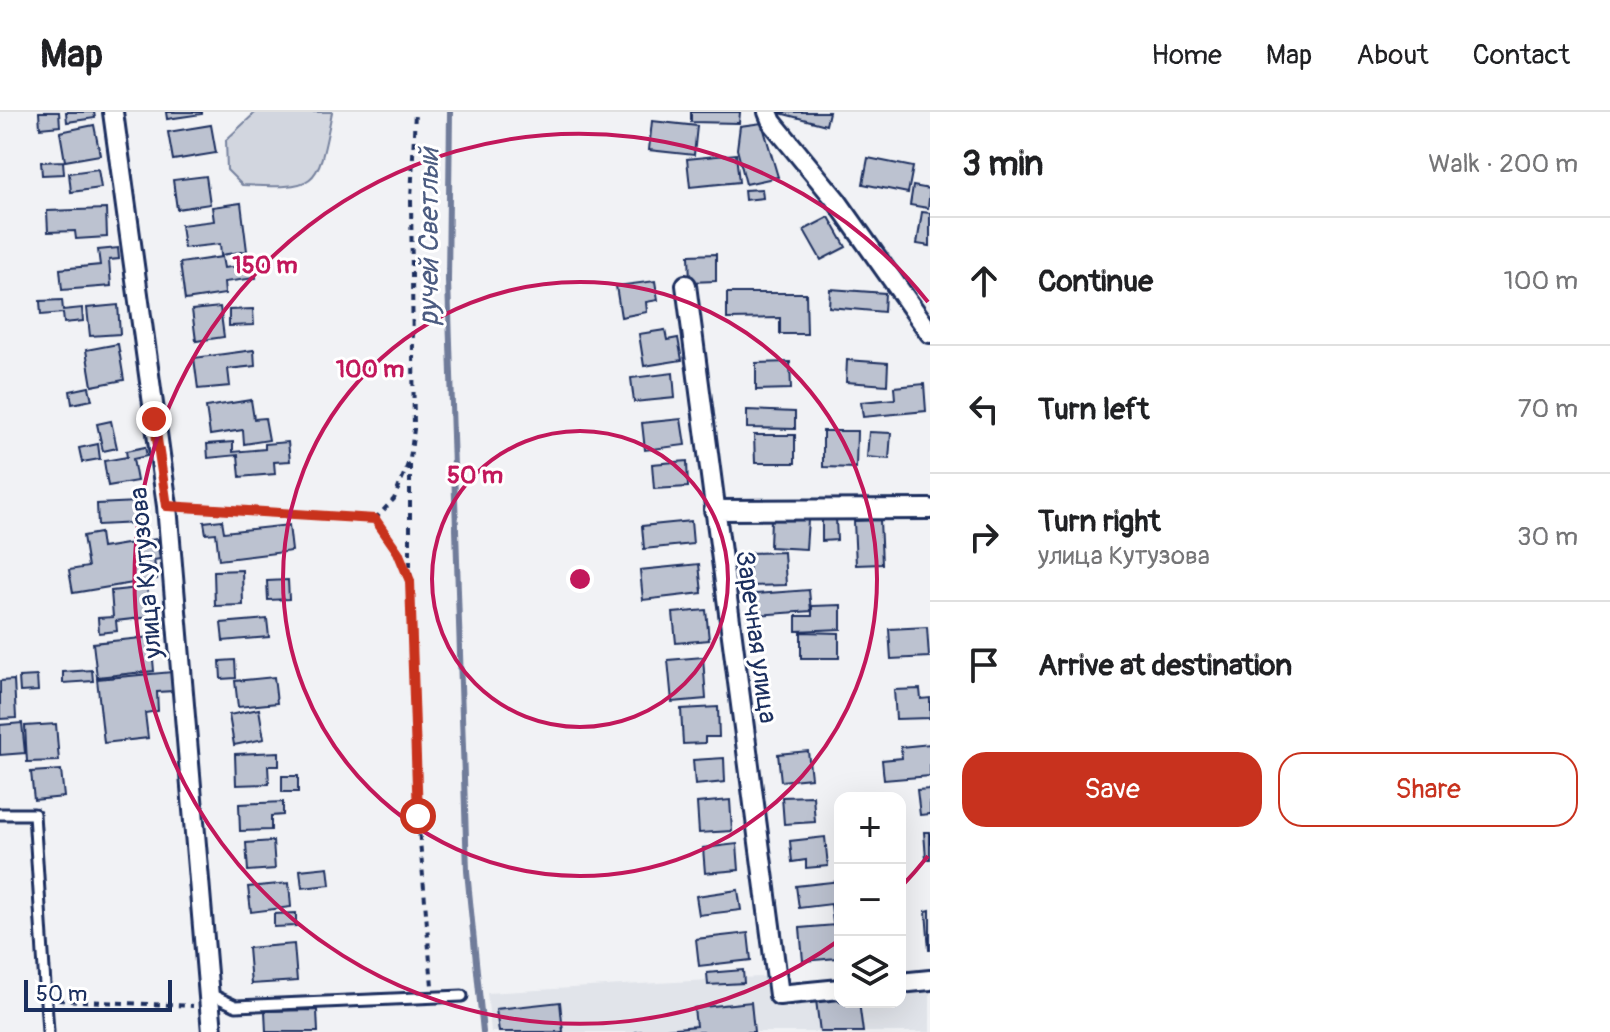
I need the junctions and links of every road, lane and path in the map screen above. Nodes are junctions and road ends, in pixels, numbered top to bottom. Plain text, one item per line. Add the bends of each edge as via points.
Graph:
1 (113, 112) edge
2 (415, 112) edge
3 (768, 112) edge
4 (686, 285) dead end
5 (930, 333) edge
6 (410, 459) junction
7 (167, 506) junction
8 (930, 509) edge
9 (714, 510) junction
10 (375, 519) junction
11 (410, 581) junction
12 (0, 814) edge
13 (930, 980) edge
14 (906, 982) edge
15 (834, 990) edge
16 (462, 996) dead end
17 (433, 997) junction
18 (48, 999) junction
19 (209, 1000) junction
20 (48, 1032) edge
21 (212, 1032) edge

1 - 7 street, улица Кутузова
2 - 6 path
3 - 5 street
4 - 9 street, Заречная улица
6 - 10 path via 394,499
6 - 11 path
7 - 10 path
7 - 19 street, улица Кутузова
8 - 9 street
9 - 15 street, Заречная улица via 779,995
10 - 11 path
11 - 17 path via 418,816
12 - 18 lane via 34,814
13 - 14 street
16 - 17 lane
17 - 19 lane via 236,1006
18 - 19 path
18 - 20 lane
19 - 21 street, улица Кутузова

